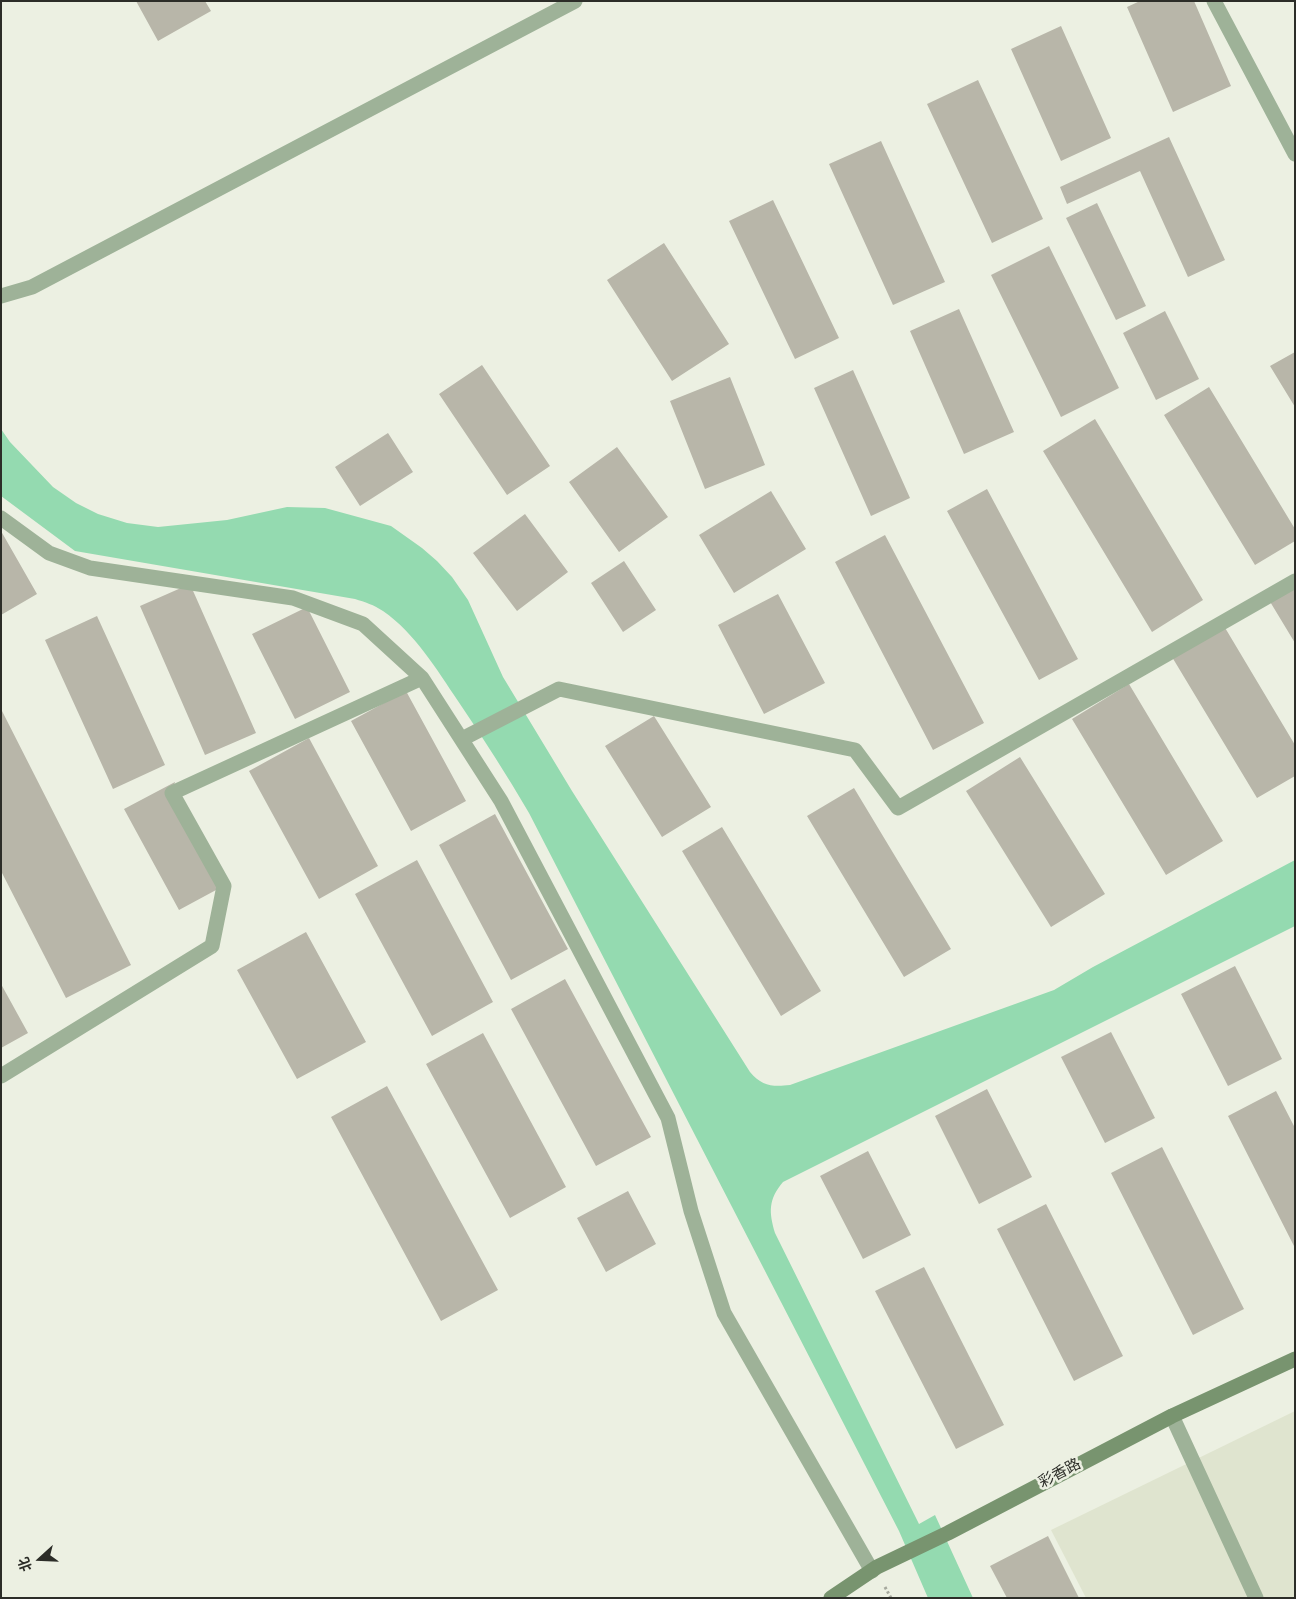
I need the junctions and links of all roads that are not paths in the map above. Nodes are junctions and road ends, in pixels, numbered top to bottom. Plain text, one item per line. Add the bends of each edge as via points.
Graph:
1 (575, 1) edge
2 (1214, 1) edge
3 (1295, 154) edge
4 (1, 296) edge
5 (1, 518) edge
6 (1295, 581) edge
7 (422, 678) junction
8 (468, 736) junction
9 (1, 1076) edge
10 (1295, 1359) edge
11 (1172, 1416) junction
12 (874, 1569) junction
13 (831, 1598) edge
14 (1256, 1598) edge

1 - 4 street via 32,287
2 - 3 street
5 - 7 street via 49,553 90,568 293,598 363,624
6 - 8 street via 898,808 855,750 559,689
7 - 8 street
7 - 9 street via 172,792 224,886 212,946
8 - 12 street via 668,1118 691,1211 724,1313
10 - 11 street, 彩香路
11 - 12 street, 彩香路
11 - 14 street
12 - 13 street, 彩香路

